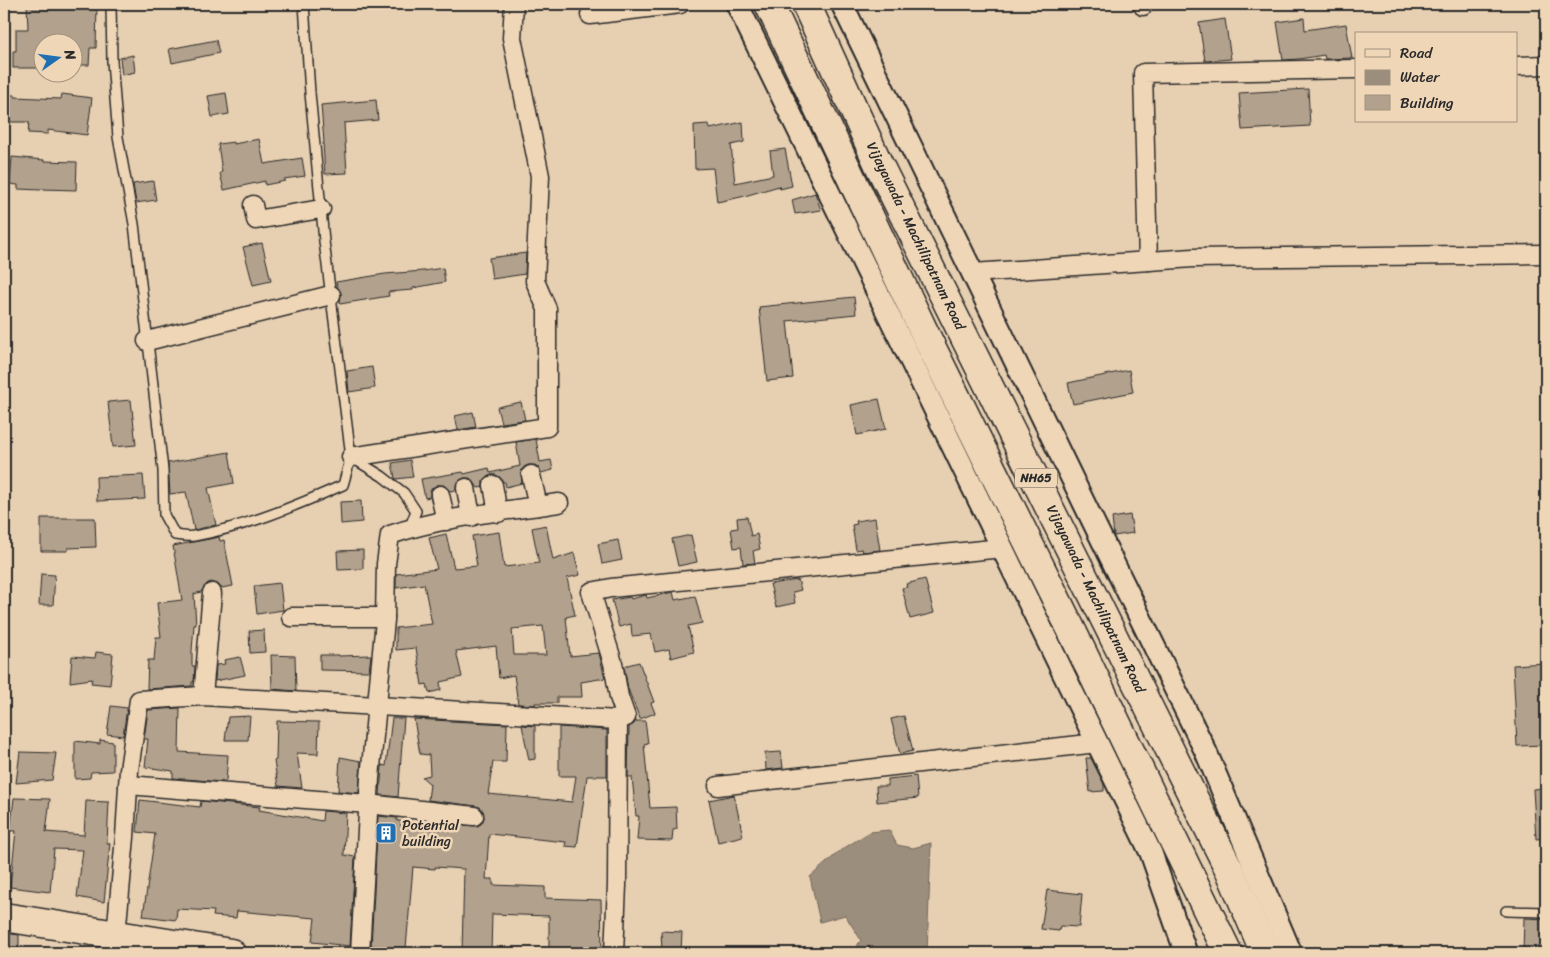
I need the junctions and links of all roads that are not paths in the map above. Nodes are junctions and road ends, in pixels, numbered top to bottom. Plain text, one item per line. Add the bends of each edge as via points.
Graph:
1 (111, 4) edge
2 (304, 4) edge
3 (514, 4) edge
4 (680, 4) edge
5 (737, 4) edge
6 (806, 4) edge
7 (842, 4) edge
8 (767, 8) edge
9 (590, 16) dead end
10 (1546, 65) edge
11 (1518, 66) edge
12 (1355, 69) edge
13 (253, 205) dead end
14 (320, 209) junction
15 (1546, 254) edge
16 (1148, 261) junction
17 (972, 273) junction
18 (331, 295) junction
19 (147, 341) junction
20 (351, 457) junction
21 (531, 475) dead end
22 (493, 485) dead end
23 (466, 488) dead end
24 (440, 495) dead end
25 (559, 503) dead end
26 (538, 506) junction
27 (498, 513) junction
28 (472, 517) junction
29 (446, 521) junction
30 (409, 529) junction
31 (1002, 548) junction
32 (212, 593) dead end
33 (291, 617) dead end
34 (385, 617) junction
35 (203, 696) junction
36 (377, 706) junction
37 (618, 720) junction
38 (1097, 743) junction
39 (128, 785) junction
40 (718, 786) dead end
41 (368, 804) junction
42 (474, 816) dead end
43 (1506, 911) dead end
44 (1546, 912) edge
45 (4, 917) edge
46 (116, 935) junction
47 (183, 949) edge
48 (231, 953) edge
49 (360, 953) edge
50 (614, 953) edge
51 (1186, 953) edge
52 (1228, 953) edge
53 (1265, 953) edge
54 (1291, 953) edge

1 - 19 lane via 118,137 134,224
2 - 14 lane
3 - 20 street via 512,38 540,176 535,281 547,309 547,427
4 - 9 street
5 - 31 street
6 - 53 main road, Vijayawada - Machilipatnam Road / NH65 via 878,163 1230,871
7 - 17 street
8 - 52 main road, NH65
10 - 11 street
12 - 16 street via 1143,73
13 - 14 street via 256,220
14 - 18 lane
15 - 16 street
16 - 17 street
17 - 54 street via 1206,752
18 - 19 street
18 - 20 lane
19 - 20 lane via 163,470 164,515 175,536 192,536 244,524 312,499 343,485
20 - 30 lane via 404,493 416,511
21 - 26 street
22 - 27 street
23 - 28 street
24 - 29 street
25 - 26 street
26 - 27 street
27 - 28 street
28 - 29 street
29 - 30 street
30 - 34 street via 390,535
31 - 37 street via 591,592 626,717
31 - 38 street
32 - 35 street
33 - 34 street
34 - 36 street
35 - 36 street
35 - 39 street via 139,700
36 - 37 street
36 - 41 street
37 - 50 street
38 - 40 street
38 - 51 street via 1151,853
39 - 41 street
39 - 46 street
41 - 42 street
41 - 49 street
43 - 44 lane
45 - 46 main road
46 - 47 main road
47 - 48 main road

